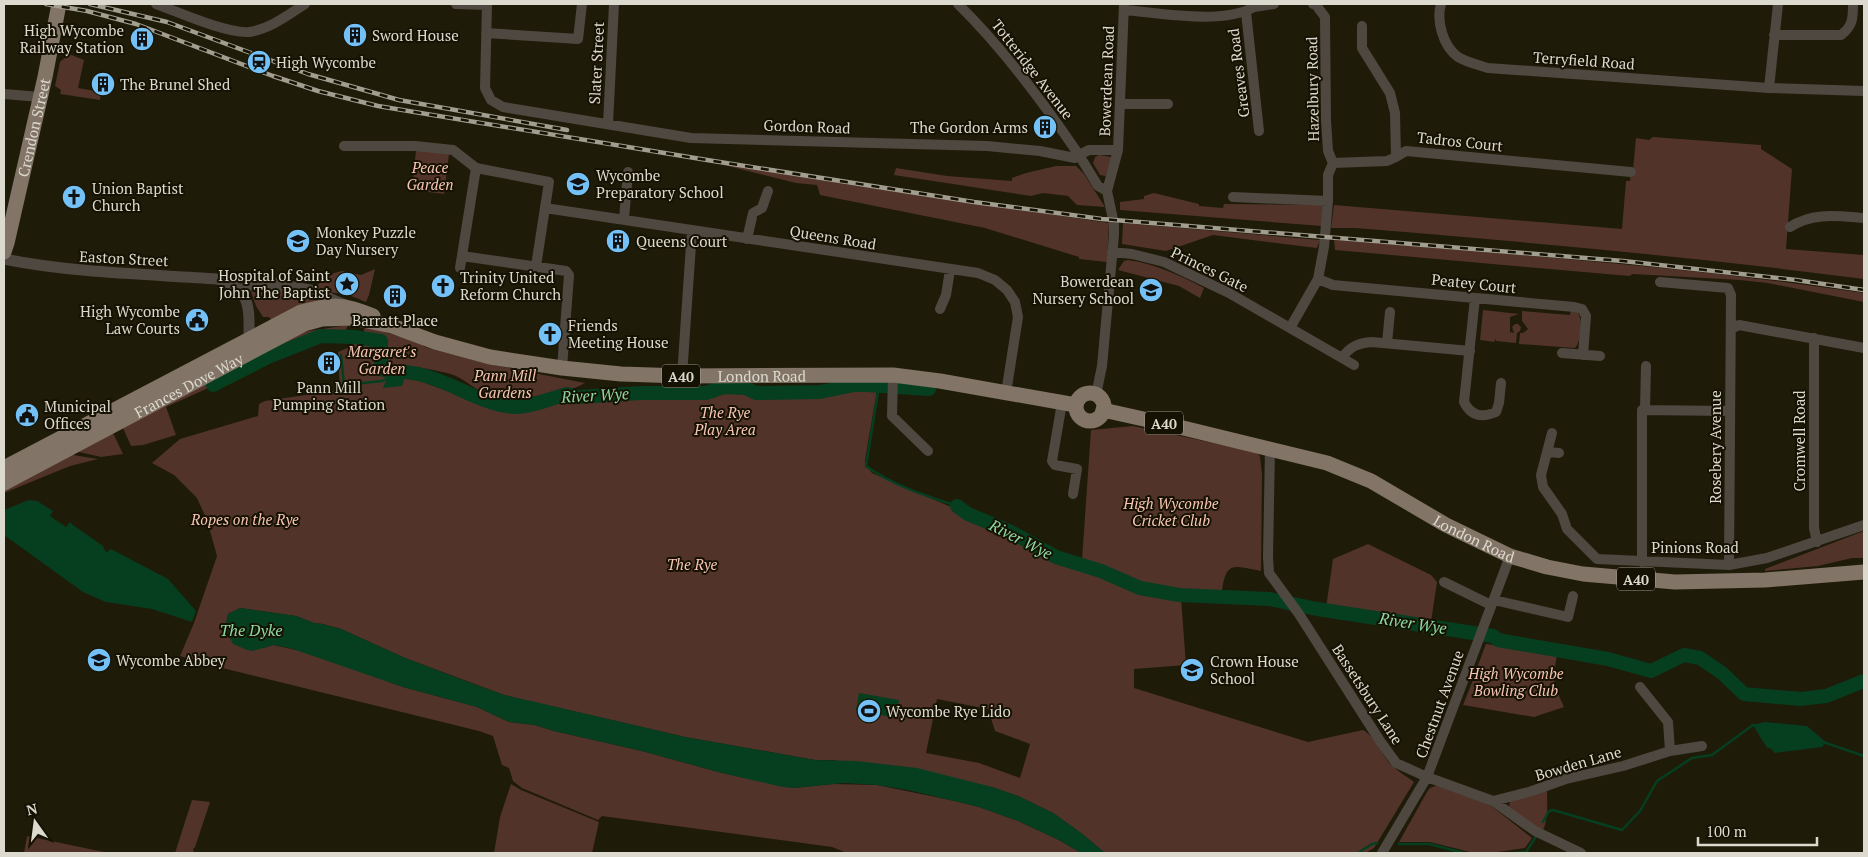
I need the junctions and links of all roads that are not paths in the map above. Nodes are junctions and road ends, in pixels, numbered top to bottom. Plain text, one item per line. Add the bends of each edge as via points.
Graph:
1 (156, 4) edge
2 (305, 4) edge
3 (456, 4) edge
4 (487, 4) edge
5 (582, 4) edge
6 (614, 4) edge
7 (958, 4) edge
8 (1274, 4) edge
9 (1313, 4) edge
10 (1441, 4) edge
11 (1778, 4) edge
12 (1853, 4) edge
13 (1124, 7) edge
14 (1251, 7) edge
15 (58, 9) edge
16 (1362, 26) dead end
17 (486, 33) junction
18 (1774, 35) junction
19 (1769, 88) junction
20 (1864, 91) edge
21 (4, 94) edge
22 (40, 98) junction
23 (1120, 104) junction
24 (1168, 104) dead end
25 (608, 124) junction
26 (1259, 131) dead end
27 (344, 146) dead end
28 (1118, 150) junction
29 (1079, 155) junction
30 (1396, 157) junction
31 (1333, 163) junction
32 (476, 168) junction
33 (628, 172) dead end
34 (1631, 172) dead end
35 (768, 191) dead end
36 (1107, 191) junction
37 (1233, 197) dead end
38 (1328, 200) junction
39 (545, 208) junction
40 (1864, 218) edge
41 (624, 219) junction
42 (1790, 227) dead end
43 (692, 230) junction
44 (748, 239) junction
45 (4, 252) edge
46 (1112, 252) junction
47 (462, 256) junction
48 (4, 259) edge
49 (536, 266) junction
50 (460, 268) dead end
51 (950, 270) junction
52 (1318, 279) junction
53 (1660, 282) dead end
54 (240, 290) junction
55 (1475, 298) junction
56 (940, 309) dead end
57 (350, 312) junction
58 (1390, 312) dead end
59 (1290, 328) junction
60 (1731, 329) junction
61 (1814, 338) junction
62 (1386, 343) junction
63 (251, 345) junction
64 (1864, 348) edge
65 (1470, 350) junction
66 (1562, 353) dead end
67 (1583, 355) junction
68 (1600, 356) dead end
69 (1342, 358) junction
70 (1354, 365) dead end
71 (1646, 366) dead end
72 (562, 368) junction
73 (893, 375) junction
74 (682, 376) junction
75 (1501, 383) dead end
76 (1006, 393) junction
77 (1096, 395) junction
78 (1069, 404) junction
79 (1645, 409) junction
80 (1103, 410) junction
81 (1729, 411) junction
82 (1552, 433) dead end
83 (1270, 448) junction
84 (928, 451) dead end
85 (1548, 452) junction
86 (1559, 453) dead end
87 (4, 468) edge
88 (4, 483) edge
89 (1073, 494) dead end
90 (1864, 525) edge
91 (1817, 542) junction
92 (1510, 556) junction
93 (1597, 559) junction
94 (1642, 562) junction
95 (1730, 565) junction
96 (1864, 572) edge
97 (1593, 574) junction
98 (1444, 582) dead end
99 (1573, 596) dead end
100 (1493, 602) junction
101 (1640, 687) dead end
102 (1702, 746) dead end
103 (1670, 751) junction
104 (1427, 777) junction
105 (1493, 801) junction
106 (1382, 853) edge
107 (1581, 853) edge

1 - 2 street via 232,30 249,32 278,22
3 - 4 street
4 - 17 street
5 - 17 street via 578,39
6 - 25 street, Slater Street
7 - 29 street, Totteridge Avenue via 1043,102
8 - 14 street
9 - 31 street, Hazelbury Road via 1325,17 1326,120 1328,151
10 - 19 street, Terryfield Road via 1440,27 1446,44 1458,57 1488,68
11 - 18 street
12 - 18 street via 1852,23 1841,36
13 - 14 street via 1198,17 1232,15
13 - 23 street, Bowerdean Road
14 - 26 street, Greaves Road
15 - 22 main road, Crendon Street
16 - 30 street, Tadros Court via 1362,48 1390,94 1395,113
17 - 25 street, Gordon Road via 485,88 491,100 503,107
18 - 19 street
19 - 20 street, Terryfield Road
21 - 22 street
22 - 45 main road, Crendon Street
23 - 24 street
23 - 28 street, Bowerdean Road
25 - 29 street, Gordon Road via 691,138 987,146 1075,158
27 - 32 street via 415,146 452,150
28 - 29 street, Bowerdean Road via 1089,150
28 - 36 street
29 - 36 street via 1098,186
30 - 31 street via 1387,161
30 - 34 street, Tadros Court via 1406,151
31 - 38 street, Hazelbury Road via 1328,175
32 - 39 street via 549,182
32 - 47 street
33 - 41 street
35 - 44 street via 762,208 753,213
36 - 46 street via 1114,224
37 - 38 street
38 - 52 street, Hazelbury Road
39 - 41 street, Queens Road
39 - 49 street
40 - 42 street via 1826,214 1800,220
41 - 43 street, Queens Road
43 - 44 street, Queens Road
43 - 74 street
44 - 51 street, Queens Road
46 - 59 street, Princes Gate via 1164,262 1229,293
46 - 77 street via 1102,366
47 - 49 street
47 - 50 street
48 - 54 street, Easton Street via 84,272 218,279
49 - 72 street via 566,271 569,275
51 - 56 street
51 - 76 street, Queens Road via 978,273 995,280 1015,302 1018,317
52 - 55 street, Peatey Court via 1333,284
52 - 59 street
53 - 60 street, Rosebery Avenue via 1678,289 1728,288
54 - 57 street via 260,281 310,290
54 - 63 street via 250,310
55 - 65 street
55 - 67 street, Peatey Court via 1582,310 1586,316
57 - 63 main road, Frances Dove Way / A40 via 304,324
57 - 72 main road, London Road / A40 via 435,342 490,357
58 - 62 street
59 - 69 street, Princes Gate
60 - 61 street via 1739,325
60 - 81 street, Rosebery Avenue
61 - 64 street
61 - 91 street, Cromwell Road via 1814,528
62 - 65 street
62 - 69 street via 1361,343 1349,349
63 - 87 main road, Frances Dove Way / A40
63 - 88 main road, Frances Dove Way / A40
65 - 75 street via 1464,402 1468,411 1488,416 1496,412
66 - 67 street
67 - 68 street
69 - 70 street, Princes Gate
71 - 79 street
72 - 74 main road, London Road / A40
73 - 74 main road, London Road / A40
73 - 76 main road, London Road / A40
73 - 84 street via 892,416
76 - 78 main road, London Road / A40
77 - 78 main road via 1085,395
77 - 80 main road via 1102,401
78 - 80 main road via 1089,421 1100,417
78 - 89 street via 1052,461 1055,465 1077,469
79 - 81 street
79 - 94 street via 1641,412
80 - 83 main road, London Road / A40
81 - 95 street, Rosebery Avenue
82 - 85 street
83 - 92 main road, London Road / A40 via 1326,463 1371,481 1446,525
83 - 104 street, Bassetsbury Lane via 1269,573 1396,763
85 - 86 street
85 - 93 street via 1541,475 1543,487 1562,514 1567,529
90 - 91 street, Pinions Road
91 - 95 street, Pinions Road via 1767,558
92 - 97 main road, London Road / A40 via 1547,567
92 - 100 street, Chestnut Avenue
93 - 94 street, Pinions Road
93 - 97 street
94 - 95 street, Pinions Road
96 - 97 main road, London Road / A40 via 1703,582
98 - 100 street
99 - 100 street via 1568,617
100 - 104 street, Chestnut Avenue
101 - 103 street via 1668,722
102 - 103 street, Bowden Lane
103 - 105 street, Bowden Lane
104 - 105 street, Bassetsbury Lane
104 - 106 street, Chestnut Avenue
105 - 107 street, Bassetsbury Lane via 1535,831

